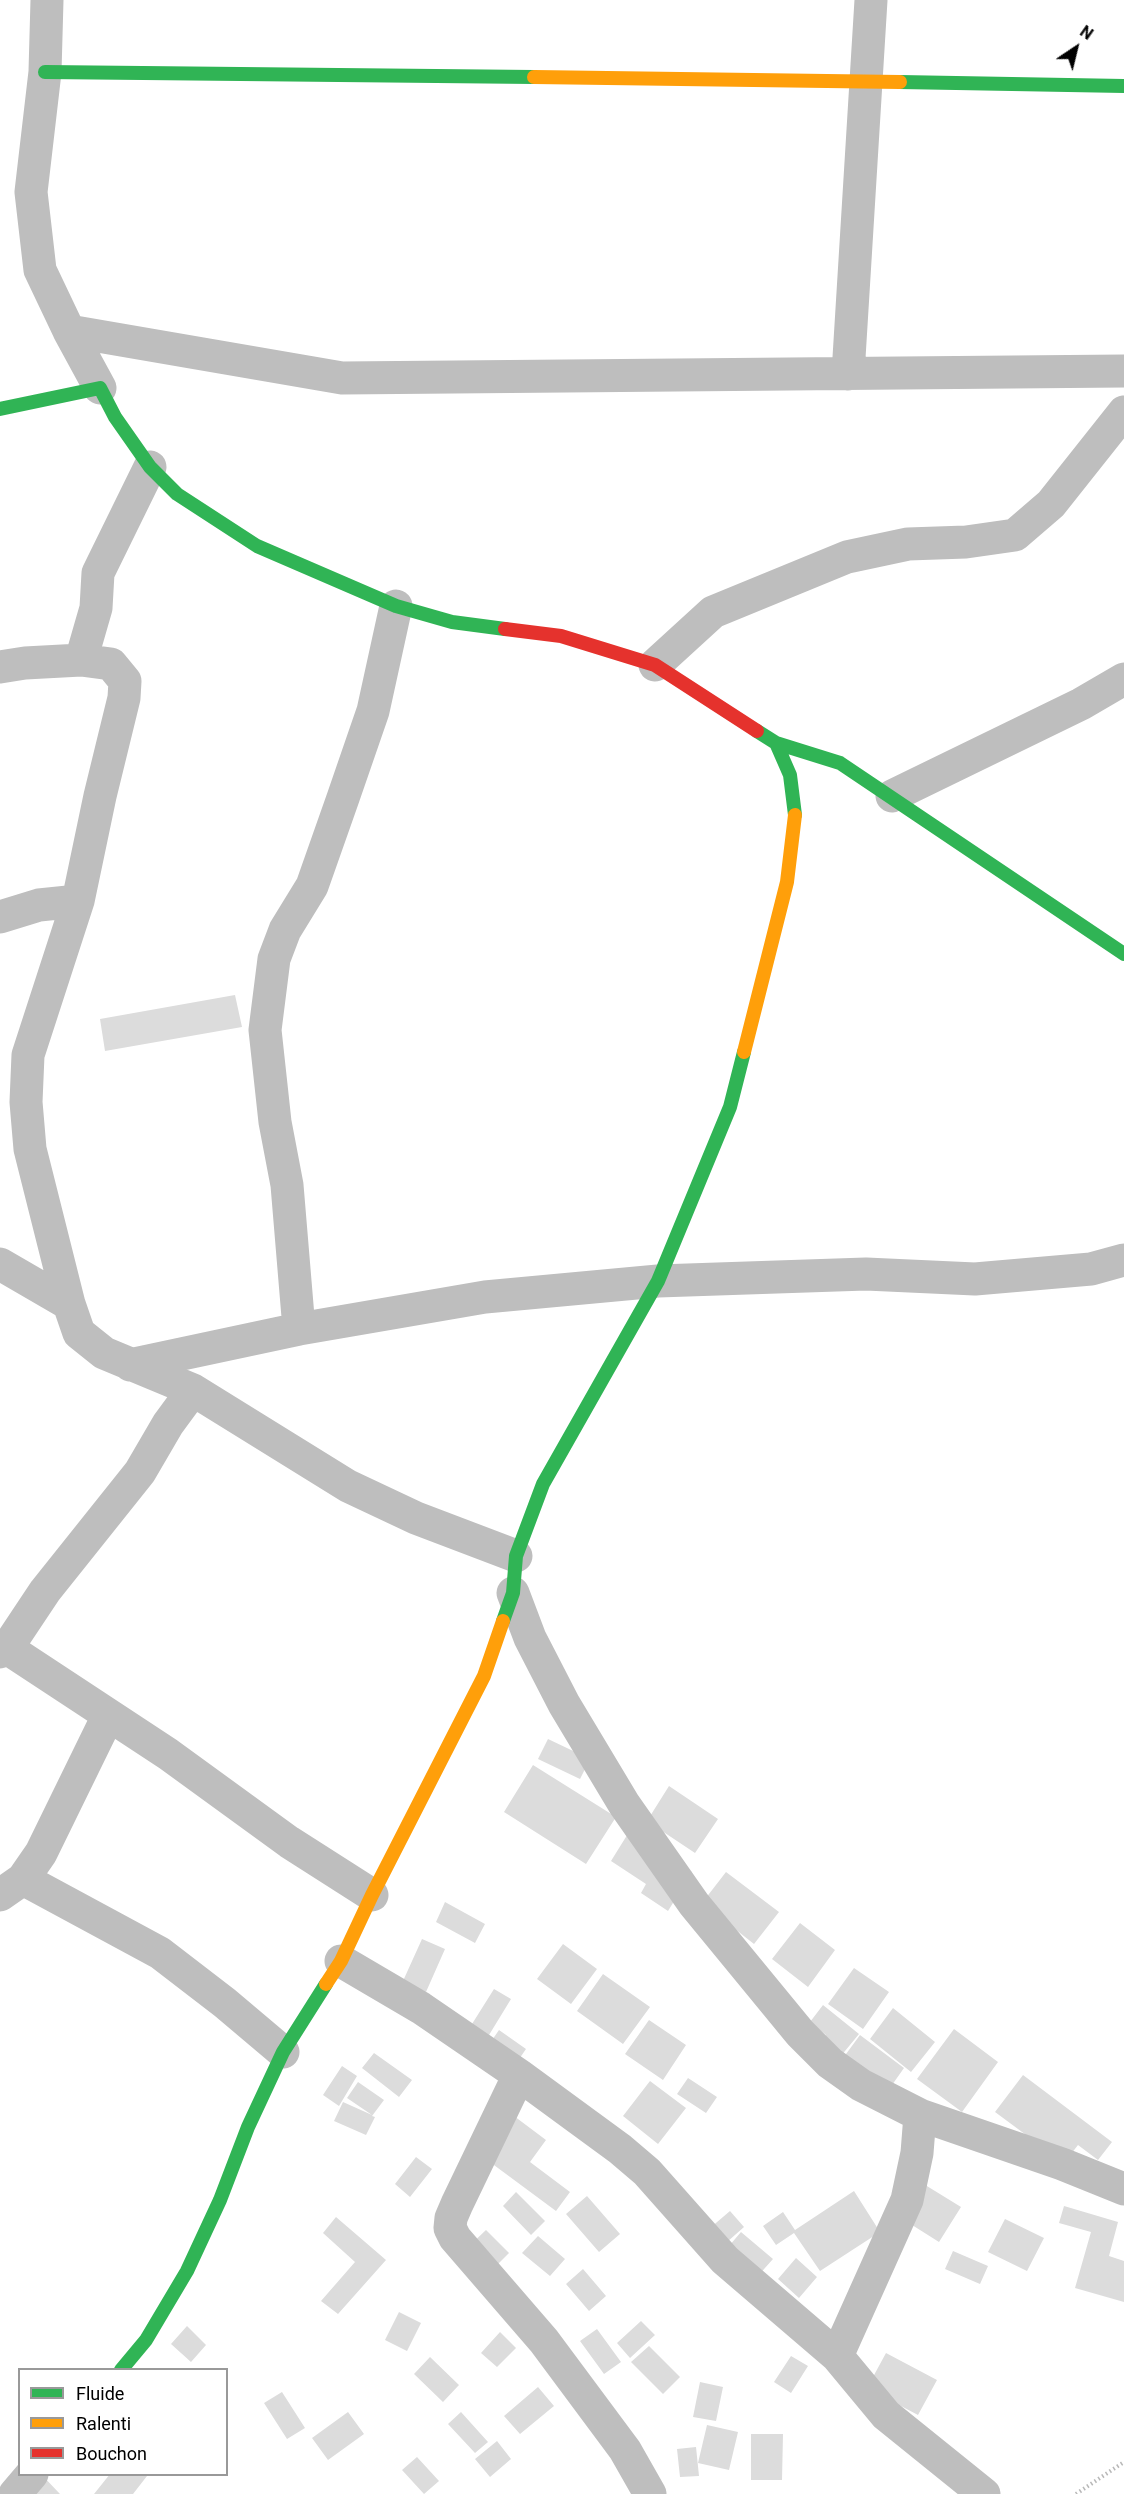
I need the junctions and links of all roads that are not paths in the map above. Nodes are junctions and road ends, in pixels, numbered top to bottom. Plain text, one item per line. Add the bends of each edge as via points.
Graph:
1 (47, 0) edge
2 (871, 0) edge
3 (45, 72) junction
4 (866, 81) junction
5 (1124, 86) edge
6 (69, 331) junction
7 (1124, 371) edge
8 (848, 374) junction
9 (100, 388) junction
10 (0, 409) edge
11 (1124, 412) edge
12 (150, 467) junction
13 (396, 606) junction
14 (81, 660) junction
15 (655, 665) junction
16 (0, 667) edge
17 (1124, 679) edge
18 (776, 744) junction
19 (892, 796) junction
20 (78, 901) junction
21 (0, 916) edge
22 (1124, 954) edge
23 (1124, 1260) edge
24 (0, 1264) edge
25 (658, 1281) junction
26 (69, 1304) junction
27 (299, 1329) junction
28 (130, 1365) junction
29 (193, 1390) junction
30 (516, 1556) junction
31 (513, 1593) junction
32 (4, 1650) edge
33 (108, 1716) junction
34 (11, 1887) edge
35 (372, 1895) junction
36 (341, 1961) junction
37 (284, 2052) junction
38 (519, 2075) junction
39 (920, 2115) junction
40 (1124, 2189) edge
41 (837, 2356) junction
42 (124, 2368) edge
43 (31, 2476) edge
44 (15, 2494) edge
45 (650, 2494) edge
46 (984, 2494) edge

1 - 3 street
2 - 4 street
3 - 4 street
3 - 6 street via 31,192 40,270
4 - 5 street
4 - 8 street
6 - 8 street via 342,378
6 - 9 street
7 - 8 street
9 - 10 street
9 - 12 street
11 - 15 street via 1051,504 1016,535 908,544 847,557 712,612
12 - 13 street via 177,494 257,546
12 - 14 street via 98,573 96,608
13 - 15 street via 452,622 561,636
13 - 27 street via 373,711 343,798 312,886 285,930 274,959 265,1030 275,1122 287,1185
14 - 16 street
14 - 20 street via 111,664 125,681
15 - 18 street
17 - 19 street
18 - 19 street via 840,763
18 - 25 street via 790,776 795,813 787,882 730,1107
19 - 22 street
20 - 21 street via 39,905
20 - 26 street via 28,1055 26,1102 30,1149
23 - 25 street via 1091,1269 975,1279 866,1274
24 - 26 street
25 - 27 street via 485,1297
25 - 30 street via 543,1484
26 - 28 street via 79,1333 104,1353
27 - 28 street
28 - 29 street
29 - 30 street via 348,1486 416,1518
29 - 32 street via 140,1472 45,1591
30 - 31 street
31 - 35 street via 484,1676
31 - 39 street via 564,1704 624,1803 693,1904 800,2033 830,2063 861,2085
32 - 33 street
33 - 34 street via 41,1852
33 - 35 street
34 - 37 street via 160,1953
35 - 36 street
36 - 37 street
36 - 38 street via 421,2008
37 - 42 street via 187,2271 146,2340
38 - 41 street via 647,2172 725,2260
38 - 45 street via 457,2204 450,2228 550,2349 625,2450
39 - 40 street
39 - 41 street via 907,2199
41 - 46 street via 886,2415
43 - 44 street

